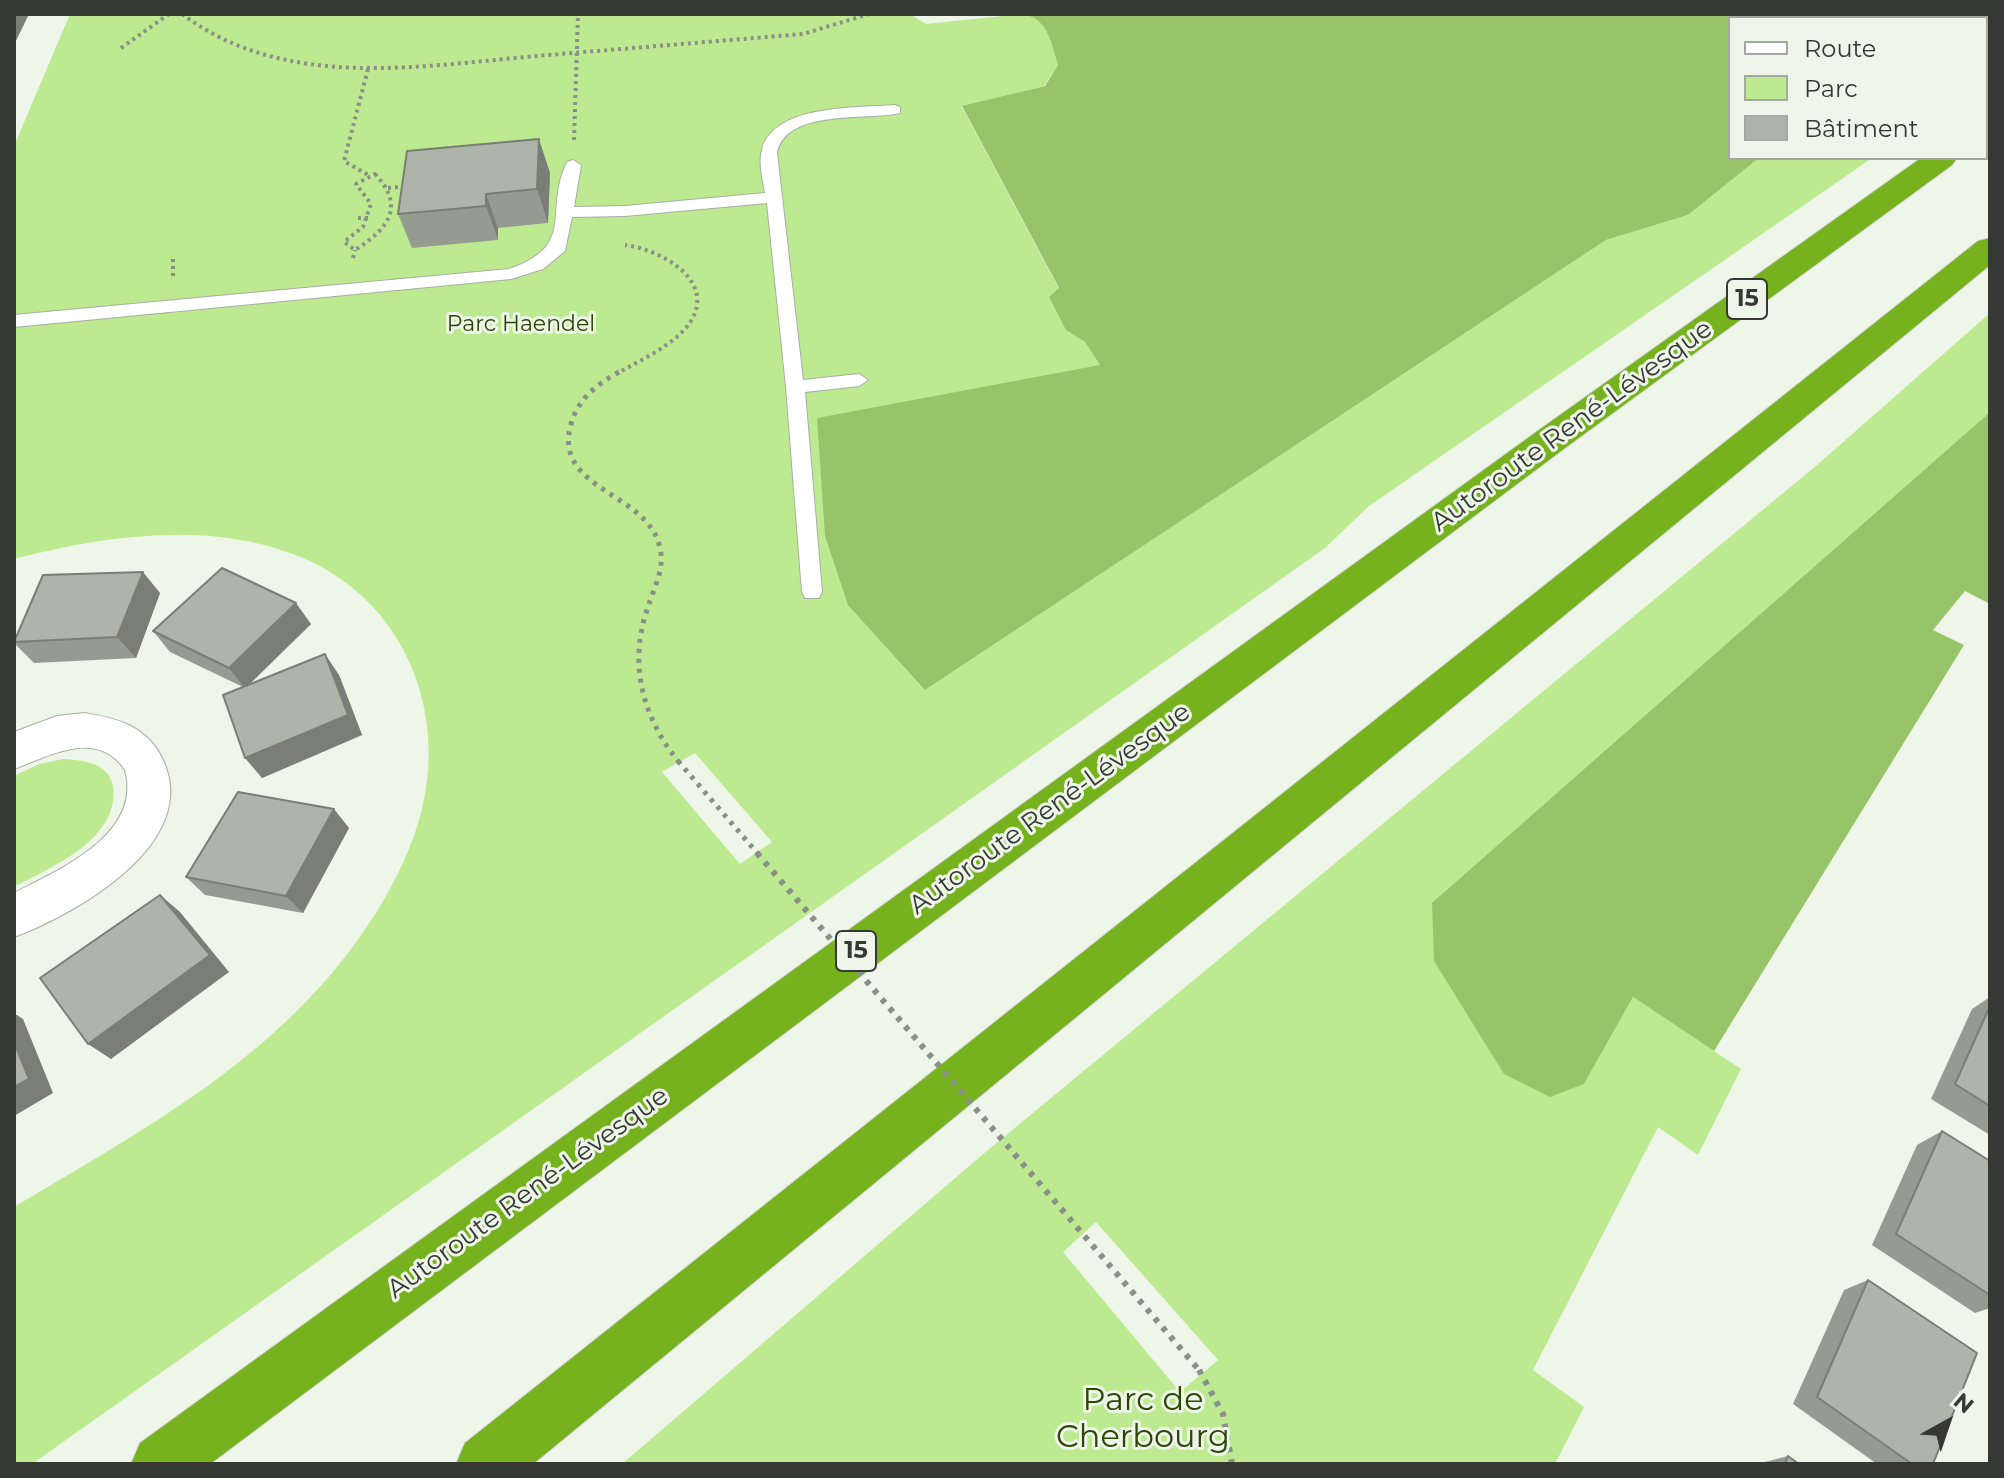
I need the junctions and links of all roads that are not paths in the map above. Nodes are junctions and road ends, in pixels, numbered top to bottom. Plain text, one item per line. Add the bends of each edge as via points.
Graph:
1 (895, 110) dead end
2 (1938, 160) edge
3 (573, 165) road end
4 (774, 197) junction
5 (567, 212) junction
6 (1990, 248) edge
7 (14, 321) edge
8 (859, 380) dead end
9 (795, 387) junction
10 (812, 592) dead end
11 (14, 751) edge
12 (14, 916) edge
13 (161, 1464) edge
14 (486, 1464) edge

1 - 4 lane via 815,117 787,126 771,143
2 - 13 highway, Autoroute René-Lévesque / 15
3 - 5 lane
4 - 5 lane
4 - 9 lane
5 - 7 lane via 559,247 537,265 511,274
6 - 14 highway
8 - 9 lane
9 - 10 lane
11 - 12 street via 53,735 107,733 129,743 150,778 148,805 116,855

